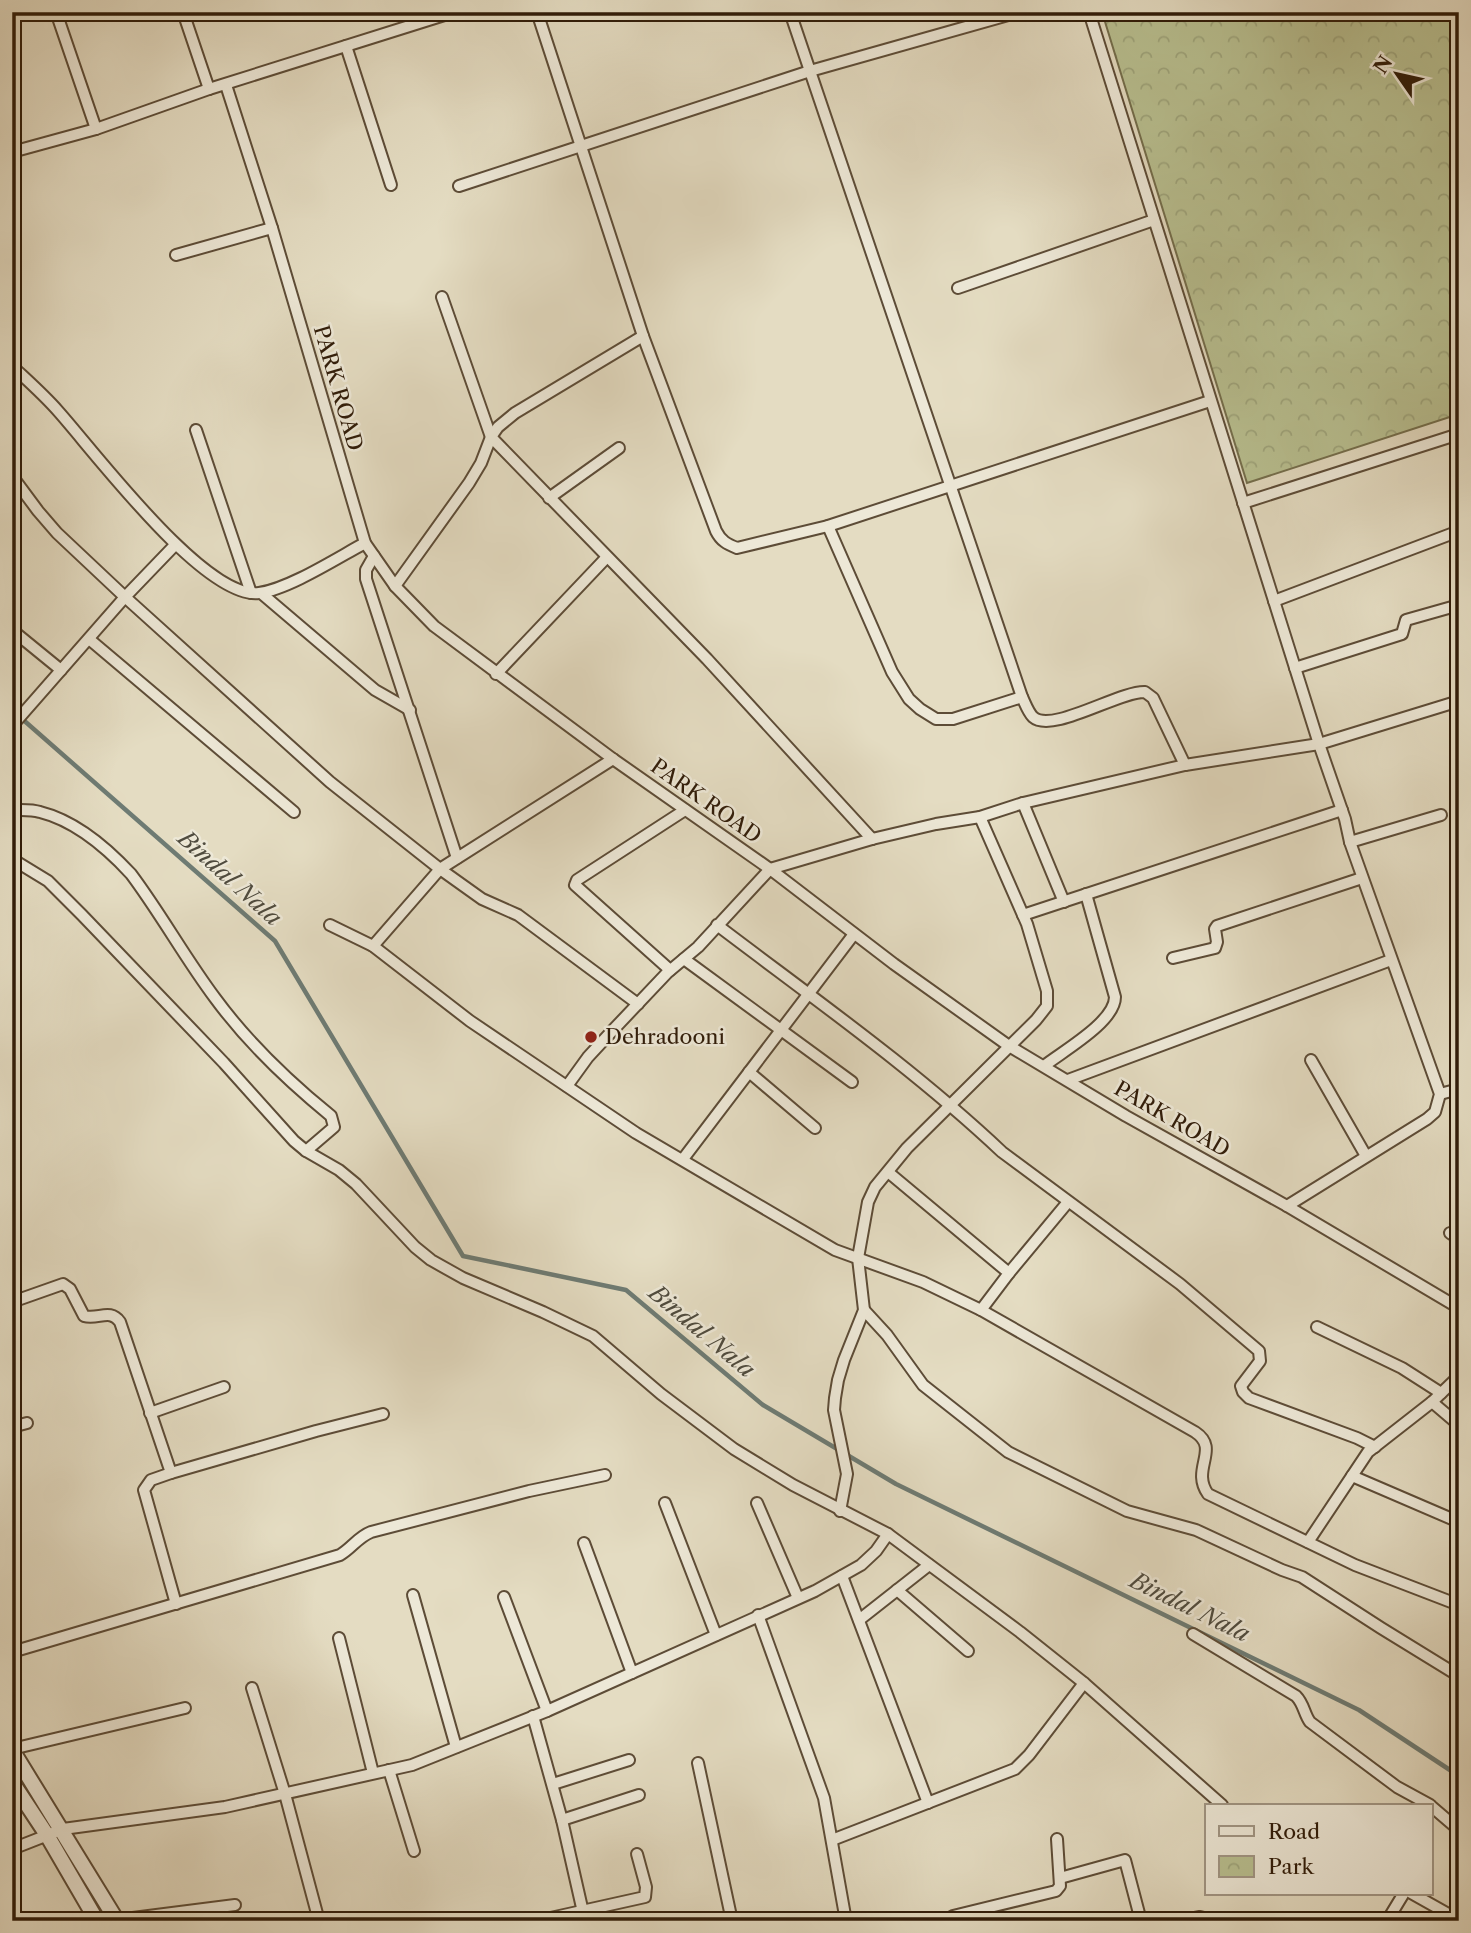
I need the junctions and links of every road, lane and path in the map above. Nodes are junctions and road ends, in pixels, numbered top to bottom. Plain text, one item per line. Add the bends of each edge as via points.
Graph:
1 (56, 12) edge
2 (183, 12) edge
3 (454, 12) edge
4 (537, 12) edge
5 (790, 12) edge
6 (1019, 12) edge
7 (1089, 12) edge
8 (346, 46) junction
9 (810, 71) junction
10 (226, 85) junction
11 (209, 89) junction
12 (96, 129) junction
13 (580, 145) junction
14 (12, 152) edge
15 (391, 185) dead end
16 (458, 186) dead end
17 (1154, 220) junction
18 (272, 228) junction
19 (176, 255) dead end
20 (958, 288) dead end
21 (442, 297) dead end
22 (643, 335) junction
23 (12, 366) edge
24 (1210, 401) junction
25 (197, 430) dead end
26 (1459, 434) edge
27 (491, 437) junction
28 (619, 447) dead end
29 (12, 476) edge
30 (951, 486) junction
31 (549, 498) junction
32 (1243, 503) junction
33 (828, 526) junction
34 (1459, 531) edge
35 (365, 543) junction
36 (175, 545) junction
37 (373, 556) junction
38 (607, 557) junction
39 (395, 586) junction
40 (256, 593) junction
41 (125, 597) junction
42 (1273, 601) junction
43 (1459, 606) edge
44 (12, 630) edge
45 (89, 639) junction
46 (1295, 668) junction
47 (61, 670) junction
48 (496, 674) junction
49 (1022, 697) junction
50 (1459, 701) edge
51 (410, 709) junction
52 (12, 726) edge
53 (1318, 744) junction
54 (613, 759) junction
55 (1185, 765) junction
56 (1023, 803) junction
57 (12, 810) edge
58 (685, 810) junction
59 (1342, 810) junction
60 (294, 812) dead end
61 (1441, 815) dead end
62 (980, 817) junction
63 (872, 839) junction
64 (1350, 842) junction
65 (457, 858) junction
66 (12, 859) edge
67 (440, 869) junction
68 (769, 869) junction
69 (1362, 878) junction
70 (1086, 894) junction
71 (1064, 902) junction
72 (1023, 915) junction
73 (330, 925) dead end
74 (717, 925) junction
75 (853, 934) junction
76 (373, 946) junction
77 (1173, 958) dead end
78 (684, 959) junction
79 (1391, 960) junction
80 (670, 970) junction
81 (808, 994) junction
82 (638, 1004) junction
83 (781, 1030) junction
84 (1009, 1046) junction
85 (1311, 1060) dead end
86 (1044, 1066) junction
87 (749, 1072) junction
88 (1068, 1080) junction
89 (852, 1082) dead end
90 (567, 1086) junction
91 (1459, 1089) edge
92 (1440, 1094) junction
93 (949, 1106) junction
94 (815, 1128) dead end
95 (306, 1151) junction
96 (1366, 1156) junction
97 (683, 1159) junction
98 (888, 1172) junction
99 (1068, 1202) junction
100 (1287, 1206) junction
101 (858, 1258) junction
102 (1009, 1273) junction
103 (12, 1302) edge
104 (1459, 1308) edge
105 (864, 1310) junction
106 (981, 1310) junction
107 (1317, 1327) dead end
108 (1459, 1376) edge
109 (224, 1387) dead end
110 (1441, 1393) junction
111 (1432, 1402) junction
112 (150, 1413) junction
113 (383, 1414) dead end
114 (27, 1423) dead end
115 (1459, 1425) edge
116 (12, 1427) edge
117 (1375, 1447) junction
118 (171, 1473) junction
119 (605, 1475) dead end
120 (1352, 1476) junction
121 (665, 1503) dead end
122 (757, 1503) dead end
123 (840, 1511) junction
124 (1459, 1522) edge
125 (888, 1534) junction
126 (1308, 1542) junction
127 (584, 1543) dead end
128 (929, 1565) junction
129 (842, 1576) junction
130 (898, 1590) junction
131 (413, 1595) dead end
132 (504, 1597) dead end
133 (798, 1598) junction
134 (176, 1604) junction
135 (1459, 1605) edge
136 (758, 1615) junction
137 (859, 1620) junction
138 (1193, 1634) dead end
139 (716, 1635) junction
140 (339, 1638) dead end
141 (968, 1651) dead end
142 (12, 1652) edge
143 (632, 1673) junction
144 (1459, 1676) edge
145 (1084, 1683) junction
146 (252, 1688) dead end
147 (185, 1708) dead end
148 (547, 1711) junction
149 (533, 1716) junction
150 (456, 1747) junction
151 (12, 1749) edge
152 (629, 1760) dead end
153 (698, 1763) dead end
154 (389, 1770) junction
155 (373, 1773) junction
156 (12, 1782) edge
157 (553, 1784) junction
158 (285, 1794) junction
159 (639, 1794) dead end
160 (928, 1802) junction
161 (1221, 1804) edge
162 (1429, 1804) edge
163 (1432, 1806) edge
164 (562, 1820) junction
165 (62, 1829) junction
166 (1459, 1830) edge
167 (47, 1835) junction
168 (1057, 1839) dead end
169 (832, 1840) junction
170 (12, 1849) edge
171 (414, 1851) dead end
172 (637, 1853) dead end
173 (1060, 1878) junction
174 (1403, 1895) edge
175 (1415, 1895) edge
176 (235, 1905) dead end
177 (584, 1916) edge
178 (1459, 1920) edge
179 (97, 1921) edge
180 (117, 1921) edge
181 (319, 1921) edge
182 (537, 1921) edge
183 (732, 1921) edge
184 (846, 1921) edge
185 (944, 1921) edge
186 (1141, 1921) edge
187 (1179, 1921) edge
188 (1216, 1921) edge
189 (1387, 1921) edge

1 - 12 street
2 - 11 street
3 - 8 street
4 - 13 street
5 - 9 street
6 - 9 street
7 - 17 street
8 - 10 street
8 - 15 street
9 - 13 street
9 - 30 street
10 - 11 street
10 - 18 street, PARK ROAD
11 - 12 street
12 - 14 street
13 - 16 street
13 - 22 street
17 - 20 street
17 - 24 street
18 - 19 street
18 - 35 street, PARK ROAD
21 - 27 street
22 - 27 street via 515,413
22 - 33 street via 720,539 737,548
23 - 36 street via 56,408
24 - 30 street
24 - 32 street
25 - 40 street
26 - 32 street
27 - 31 street
27 - 39 street via 469,483
28 - 31 street
29 - 41 street via 57,533
30 - 33 street
30 - 49 street
31 - 38 street
32 - 42 street
33 - 49 street via 892,672 920,709 936,719 953,719
34 - 42 street
35 - 37 street, PARK ROAD
35 - 40 street via 288,583
36 - 40 street via 227,585
36 - 41 street
37 - 39 street, PARK ROAD
37 - 51 street via 366,579
38 - 48 street
38 - 63 street
39 - 48 street, PARK ROAD via 433,626
40 - 51 street via 375,690
41 - 45 street
41 - 67 street via 330,782
42 - 46 street
43 - 46 street via 1406,620 1402,634
44 - 47 street
45 - 47 street
45 - 60 street
46 - 53 street
47 - 52 street
48 - 54 street, PARK ROAD
49 - 55 street via 1032,716 1044,721 1146,692
50 - 53 street
51 - 65 street
53 - 55 street
53 - 59 street
54 - 58 street, PARK ROAD
54 - 65 street
55 - 56 street
56 - 62 street
56 - 71 street
57 - 95 street via 58,818 85,833 131,874 242,1032 298,1090 331,1116 334,1127
58 - 68 street, PARK ROAD
58 - 80 street via 575,884
59 - 64 street
59 - 70 street
61 - 64 street
62 - 63 street
62 - 72 street
63 - 68 street
64 - 69 street
65 - 67 street
66 - 95 street via 66,898
67 - 76 street
67 - 82 street via 482,899 527,922
68 - 74 street
68 - 75 street, PARK ROAD
69 - 77 street via 1217,926 1215,948
69 - 79 street
70 - 71 street
70 - 86 street via 1115,1005 1105,1020
71 - 72 street
72 - 84 street via 1047,991 1047,1006
73 - 76 street
74 - 78 street
74 - 81 street
75 - 81 street
75 - 84 street, PARK ROAD
76 - 90 street via 470,1021
78 - 80 street
78 - 83 street
79 - 88 street
79 - 92 street
80 - 82 street
81 - 83 street
81 - 93 street
82 - 90 street
83 - 87 street
83 - 89 street
84 - 86 street, PARK ROAD
84 - 93 street
85 - 96 street
86 - 88 street, PARK ROAD
87 - 94 street
87 - 97 street
88 - 100 street, PARK ROAD
90 - 97 street
91 - 92 street
92 - 96 street via 1435,1112 1427,1119
93 - 98 street
93 - 99 street
95 - 123 street via 339,1170 431,1260 593,1336 734,1449
96 - 100 street
97 - 101 street via 835,1250
98 - 101 street via 868,1202
98 - 102 street
99 - 102 street
99 - 117 street via 1180,1284 1259,1351 1260,1361 1241,1385 1249,1398
100 - 104 street, PARK ROAD
101 - 105 street
101 - 106 street
102 - 106 street
103 - 112 street via 63,1284 84,1317 116,1316
105 - 123 street via 838,1380 834,1410 846,1486
105 - 144 street via 923,1385 1008,1452 1127,1511 1196,1530 1302,1577
106 - 126 street via 1203,1437 1207,1445 1201,1474 1208,1494
107 - 110 street via 1402,1368
108 - 110 street
109 - 112 street
110 - 111 street
111 - 115 street
111 - 117 street
112 - 118 street
113 - 118 street
114 - 116 street
117 - 120 street
118 - 134 street via 151,1480 144,1490
119 - 134 street via 371,1532 340,1555
120 - 124 street
120 - 126 street
121 - 139 street
122 - 133 street
123 - 125 street
125 - 128 street
125 - 129 street via 861,1565
126 - 135 street
127 - 143 street
128 - 130 street
128 - 145 street
129 - 133 street
129 - 137 street
130 - 137 street
130 - 141 street
131 - 150 street
132 - 148 street
133 - 136 street
134 - 142 street
136 - 139 street
136 - 169 street via 824,1798
137 - 160 street
138 - 162 street via 1296,1696 1310,1722 1397,1787
139 - 143 street
140 - 155 street
143 - 148 street
145 - 160 street via 1015,1769
145 - 161 street
146 - 158 street
147 - 151 street
148 - 149 street
149 - 150 street
149 - 157 street
150 - 154 street
151 - 165 street
152 - 157 street
153 - 183 street
154 - 155 street
154 - 171 street
155 - 158 street
156 - 167 street
157 - 164 street
158 - 165 street via 225,1807
158 - 181 street
159 - 164 street
160 - 169 street
163 - 166 street
164 - 177 street
165 - 167 street
165 - 180 street
167 - 170 street
167 - 179 street
168 - 173 street
169 - 184 street
172 - 177 street via 645,1897
173 - 185 street via 1060,1886 1050,1893
173 - 186 street via 1125,1860
174 - 189 street
175 - 178 street
176 - 180 street
177 - 182 street
187 - 188 street via 1200,1917

